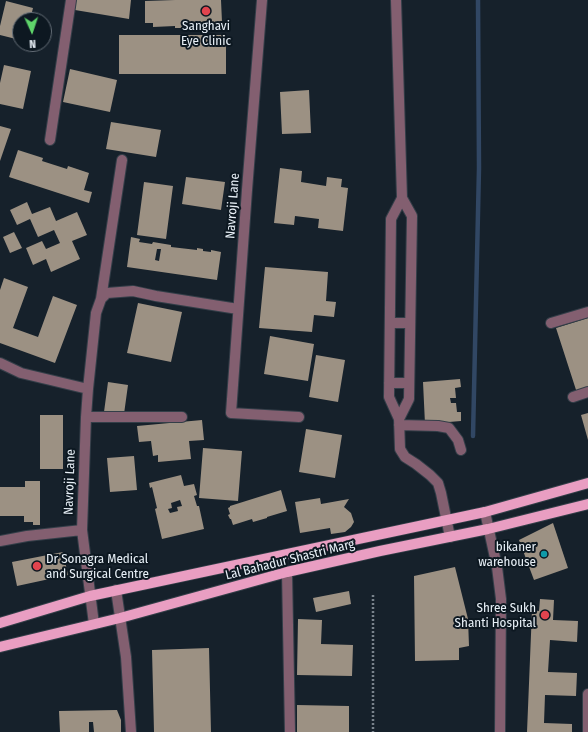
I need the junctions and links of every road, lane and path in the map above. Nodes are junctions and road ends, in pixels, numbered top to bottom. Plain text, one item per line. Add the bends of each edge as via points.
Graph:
1 (71, 0) edge
2 (262, 0) edge
3 (396, 0) edge
4 (50, 140) dead end
5 (122, 160) dead end
6 (402, 198) junction
7 (101, 299) junction
8 (238, 309) junction
9 (588, 312) edge
10 (390, 323) junction
11 (551, 323) dead end
12 (410, 324) junction
13 (0, 363) edge
14 (390, 383) junction
15 (409, 383) junction
16 (88, 389) junction
17 (588, 392) edge
18 (573, 396) dead end
19 (86, 417) junction
20 (182, 417) dead end
21 (298, 417) dead end
22 (399, 422) junction
23 (461, 450) dead end
24 (588, 483) edge
25 (588, 504) edge
26 (485, 512) junction
27 (447, 520) junction
28 (82, 530) junction
29 (488, 530) junction
30 (450, 537) junction
31 (0, 541) edge
32 (287, 572) junction
33 (116, 590) junction
34 (373, 595) dead end
35 (90, 596) junction
36 (120, 618) junction
37 (0, 623) edge
38 (94, 624) junction
39 (0, 647) edge
40 (588, 694) edge
41 (130, 732) edge
42 (290, 732) edge
43 (373, 732) edge
44 (500, 732) edge
45 (588, 732) edge

1 - 4 street
2 - 8 street, Navroji Lane
3 - 6 street
5 - 7 street, Navroji Lane
6 - 10 street via 392,219
6 - 12 street via 412,216
7 - 8 street via 107,293 133,291
7 - 16 street, Navroji Lane via 96,313
8 - 21 street, Navroji Lane via 231,413
9 - 11 street
10 - 12 street
10 - 14 street
12 - 15 street
13 - 16 street via 21,373
14 - 15 street
14 - 22 street via 389,397
15 - 22 street via 409,399
16 - 19 street, Navroji Lane
17 - 18 street
19 - 20 street
19 - 28 street, Navroji Lane
22 - 23 street via 449,428 458,440
22 - 27 street via 400,449 405,457 438,482
24 - 26 main road, Lal Bahadur Shastri Marg
25 - 29 main road, Lal Bahadur Shastri Marg
26 - 27 main road, Lal Bahadur Shastri Marg
26 - 29 street
27 - 30 street
27 - 33 main road, Lal Bahadur Shastri Marg
28 - 31 street
28 - 35 street, Navroji Lane
29 - 30 main road, Lal Bahadur Shastri Marg
29 - 44 street via 501,599
30 - 32 main road, Lal Bahadur Shastri Marg
32 - 36 main road, Lal Bahadur Shastri Marg
32 - 42 street
33 - 35 main road, Lal Bahadur Shastri Marg
33 - 36 street
34 - 43 path
35 - 37 main road, Lal Bahadur Shastri Marg
35 - 38 street, Navroji Lane
36 - 38 main road, Lal Bahadur Shastri Marg
36 - 41 street via 126,657
38 - 39 main road, Lal Bahadur Shastri Marg
40 - 45 street

